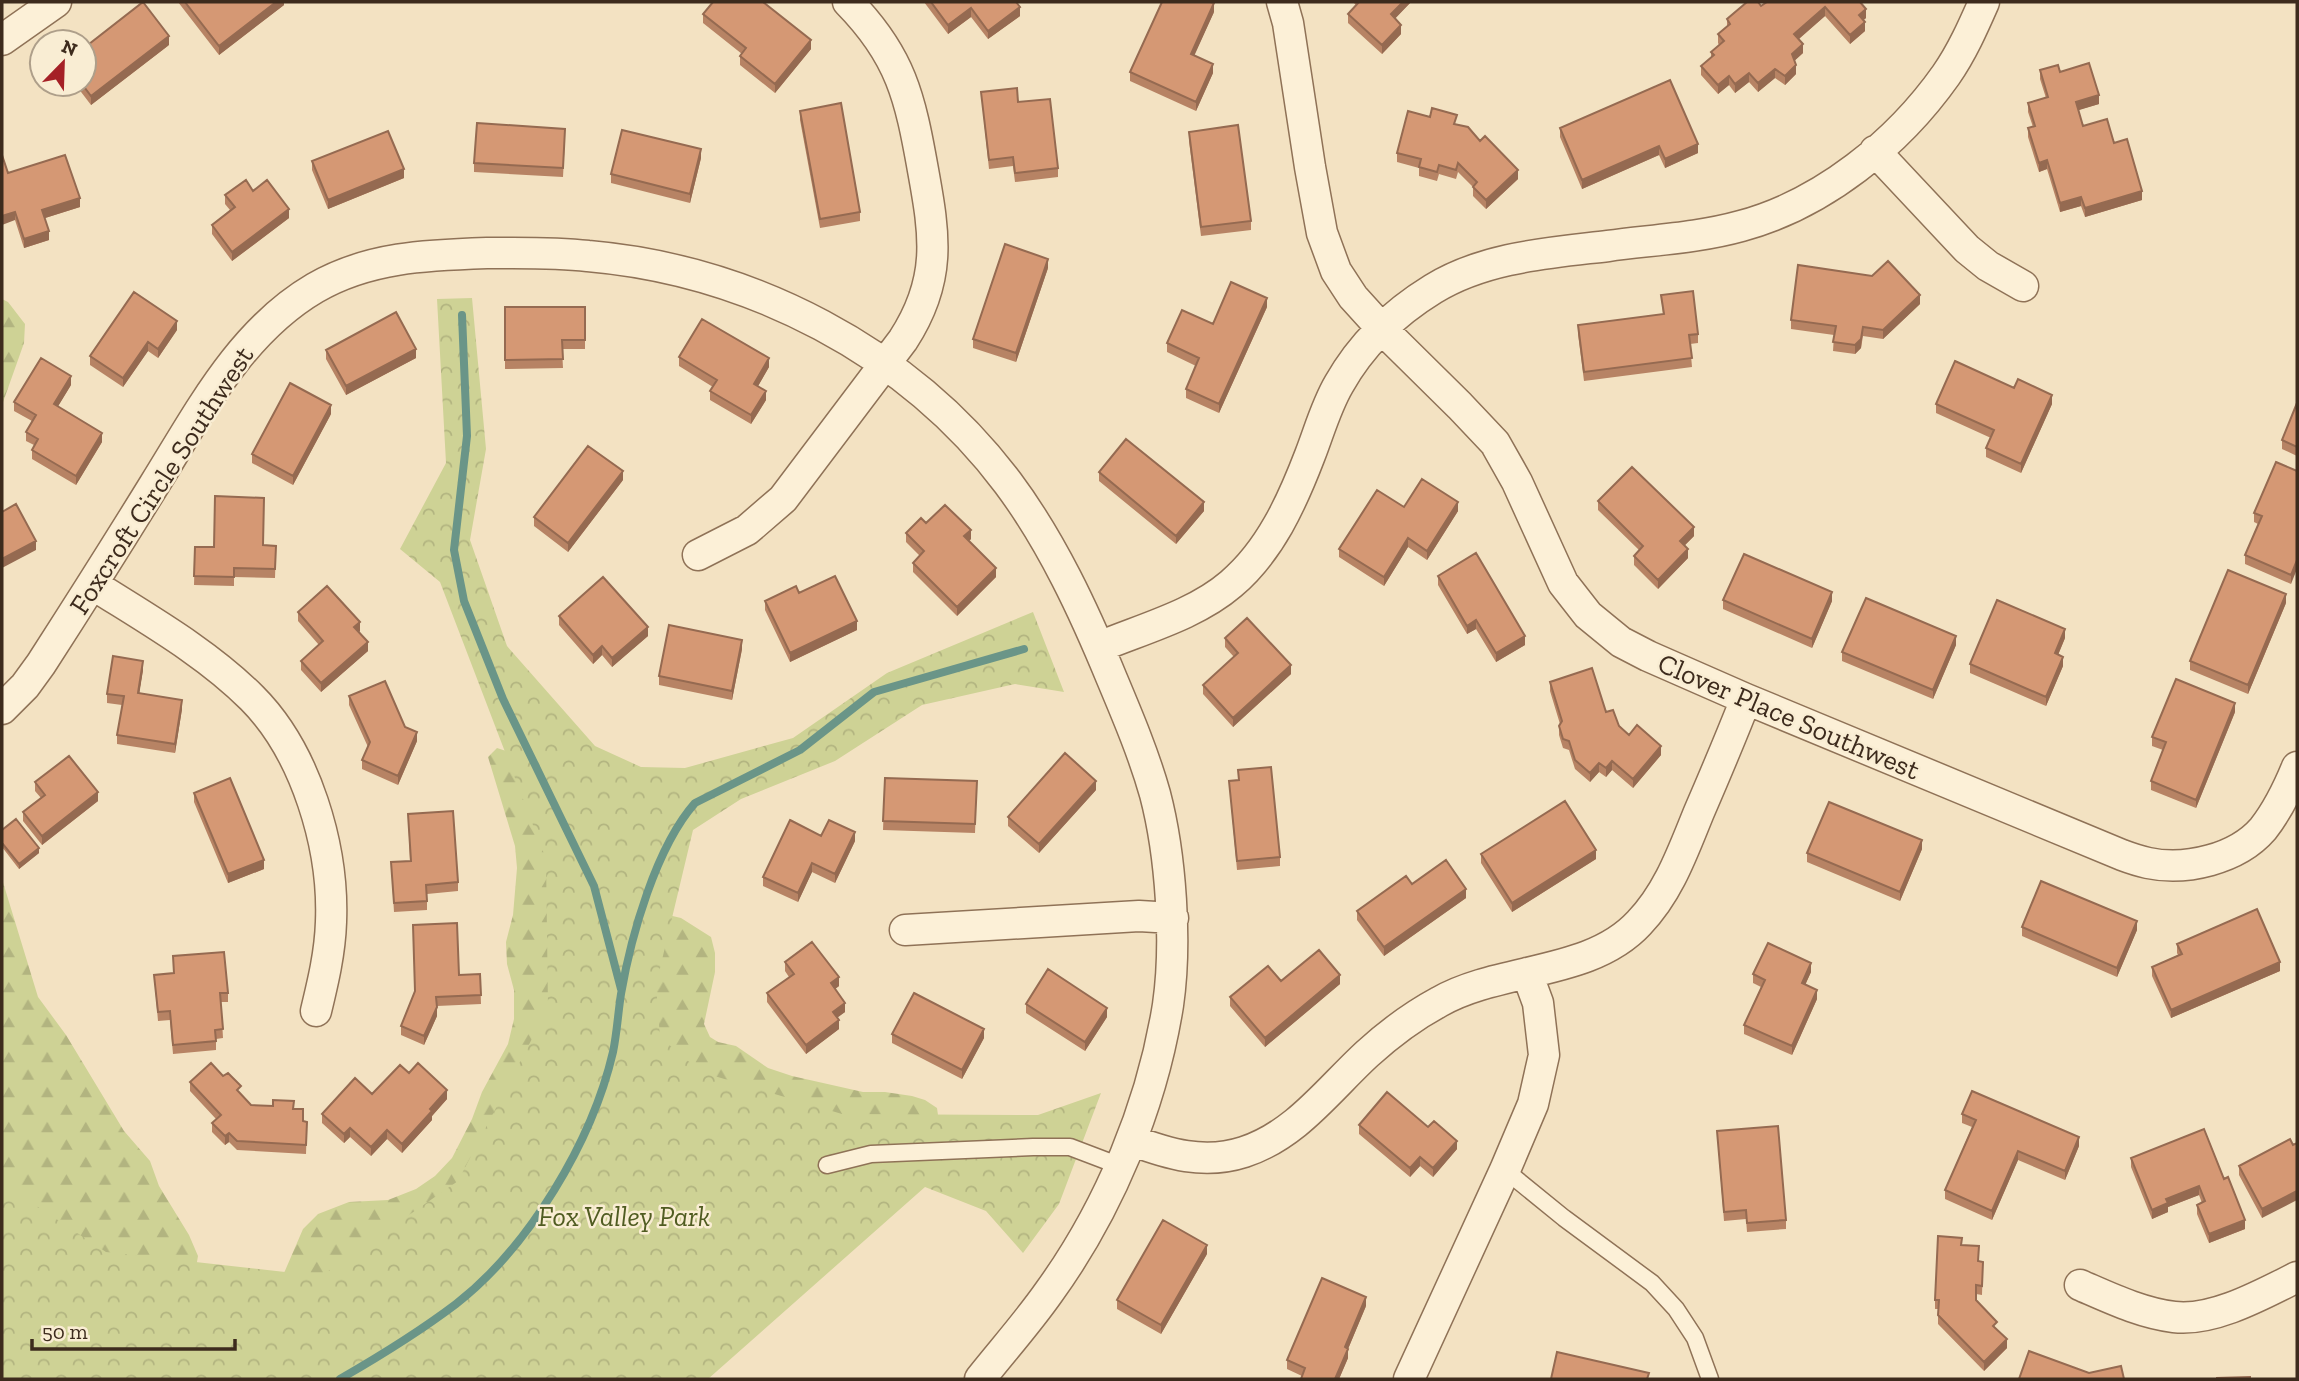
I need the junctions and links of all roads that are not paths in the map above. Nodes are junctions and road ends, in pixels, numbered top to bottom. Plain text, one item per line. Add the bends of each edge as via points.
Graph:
1 (57, 2) edge
2 (848, 2) edge
3 (1282, 2) edge
4 (1984, 2) edge
5 (2, 40) edge
6 (1875, 151) junction
7 (2023, 286) dead end
8 (1382, 329) junction
9 (885, 365) junction
10 (698, 555) dead end
11 (92, 584) junction
12 (1099, 647) junction
13 (1746, 699) junction
14 (2, 709) edge
15 (2297, 767) edge
16 (1173, 918) junction
17 (905, 930) dead end
18 (1527, 972) junction
19 (316, 1011) dead end
20 (1125, 1153) junction
21 (827, 1166) dead end
22 (1505, 1170) junction
23 (2297, 1276) edge
24 (2080, 1285) dead end
25 (980, 1379) edge
26 (1409, 1379) edge
27 (1710, 1379) edge

1 - 5 street
2 - 9 street via 883,42 900,77 913,116 934,241 924,301
3 - 8 street, Clover Place Southwest via 1328,252 1353,296
4 - 6 street via 1946,75
6 - 7 street via 1967,249
6 - 8 street via 1818,193 1743,225 1492,264 1450,279
8 - 12 street via 1339,383 1289,505 1245,571 1194,608
8 - 13 street, Clover Place Southwest via 1495,443 1563,583 1588,615 1630,647
9 - 10 street via 783,499 747,530
9 - 11 street, Foxcroft Circle Southwest via 815,322 767,300 701,275 628,259 524,253 433,255 361,267 291,303 248,344
9 - 12 street, Foxcroft Circle Southwest via 949,416 1011,486 1064,573
11 - 14 street, Foxcroft Circle Southwest via 41,664
11 - 19 street via 225,673 253,698 285,739 309,794 330,874 330,940
12 - 16 street, Foxcroft Circle Southwest via 1157,802
13 - 15 street, Clover Place Southwest via 2148,863 2199,862 2242,846 2276,811
13 - 18 street via 1679,862 1653,908 1609,947
16 - 17 street via 1139,916
16 - 20 street, Foxcroft Circle Southwest via 1167,1012 1157,1059
18 - 20 street via 1469,988 1418,1014 1367,1054 1308,1113 1256,1147 1206,1159 1163,1152
18 - 22 street via 1538,1003 1544,1055 1533,1104
20 - 21 lane via 1033,1147 871,1154
20 - 25 street, Foxcroft Circle Southwest via 1067,1266
22 - 26 street
22 - 27 lane via 1652,1283 1695,1338
23 - 24 street via 2224,1310 2190,1317 2150,1312

